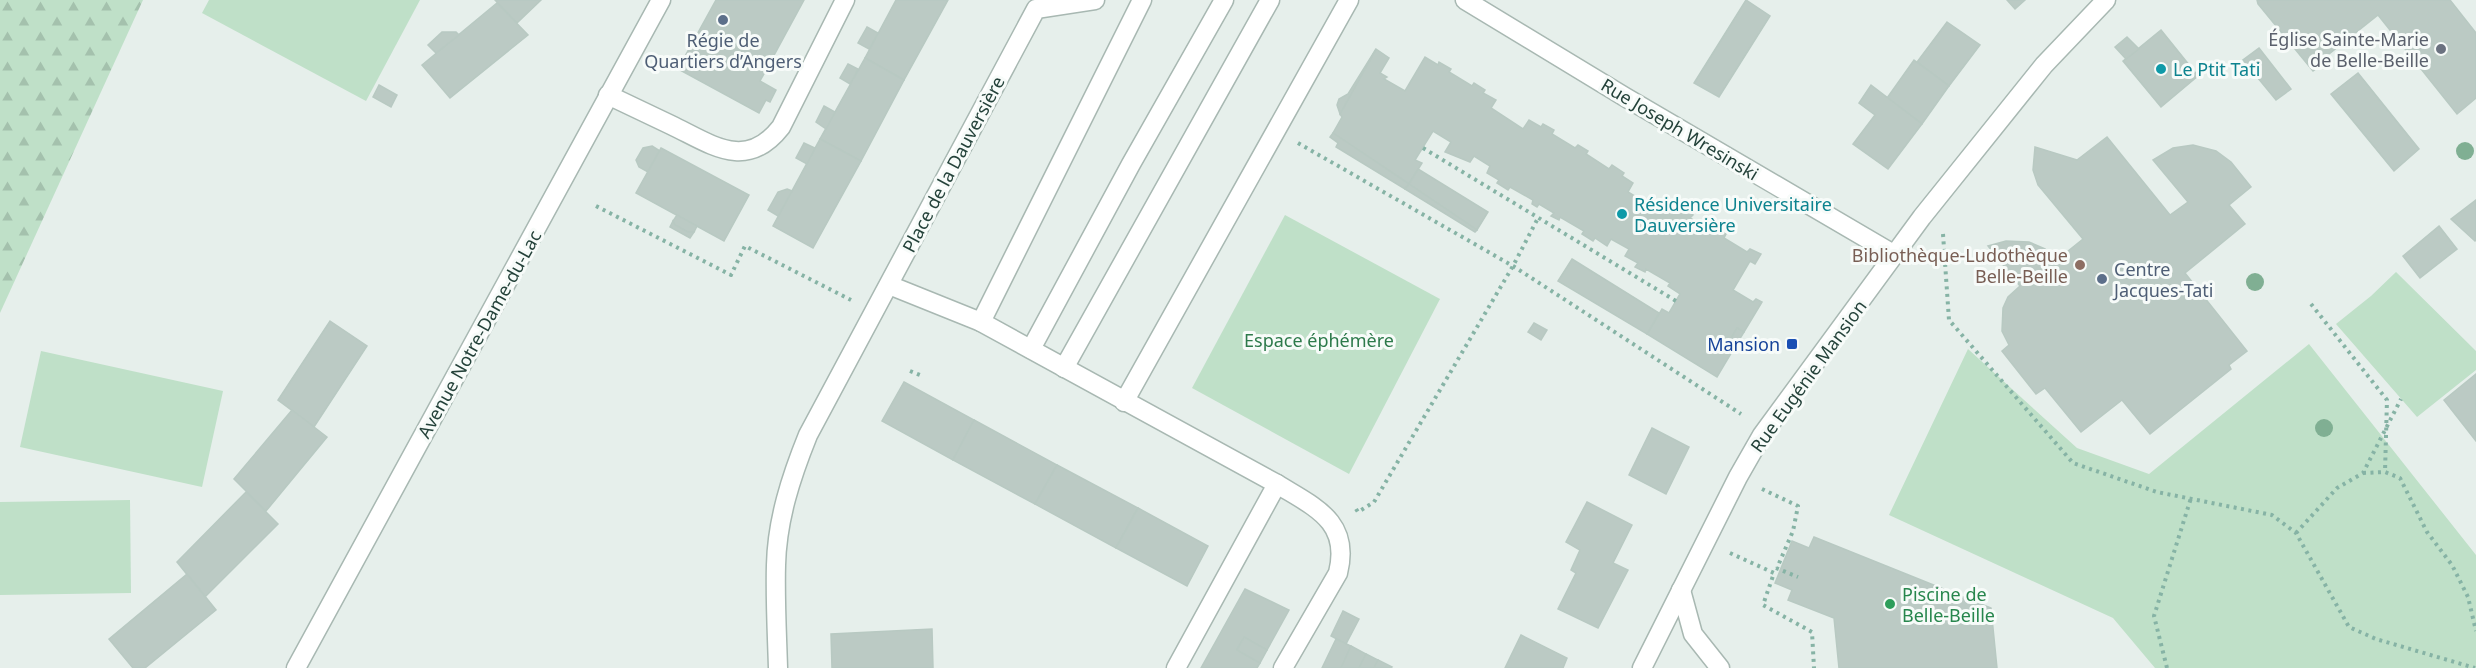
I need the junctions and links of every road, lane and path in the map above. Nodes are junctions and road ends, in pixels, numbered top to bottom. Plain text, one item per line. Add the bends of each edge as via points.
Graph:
1 (661, 0) edge
2 (845, 0) edge
3 (1095, 0) edge
4 (1142, 0) edge
5 (1224, 0) edge
6 (1270, 0) edge
7 (1349, 0) edge
8 (1465, 0) edge
9 (2106, 0) edge
10 (608, 95) junction
11 (1295, 141) dead end
12 (1423, 148) dead end
13 (596, 206) dead end
14 (1538, 218) junction
15 (1943, 231) dead end
16 (1895, 255) junction
17 (1513, 266) junction
18 (889, 285) junction
19 (1676, 301) dead end
20 (854, 302) dead end
21 (2311, 304) dead end
22 (981, 322) junction
23 (1031, 349) junction
24 (1064, 368) junction
25 (910, 371) dead end
26 (920, 375) dead end
27 (2401, 399) dead end
28 (1124, 402) junction
29 (1741, 414) dead end
30 (2386, 428) junction
31 (2385, 472) junction
32 (2363, 473) junction
33 (1276, 483) junction
34 (1762, 489) dead end
35 (2191, 498) junction
36 (1352, 505) dead end
37 (2296, 533) junction
38 (1734, 555) dead end
39 (1775, 570) junction
40 (1798, 577) dead end
41 (1681, 590) junction
42 (2476, 631) edge
43 (296, 668) edge
44 (778, 668) edge
45 (1176, 668) edge
46 (1283, 668) edge
47 (1642, 668) edge
48 (1720, 668) edge
49 (1814, 668) edge
50 (2167, 668) edge
51 (2475, 668) edge

1 - 10 street, Avenue Notre-Dame-du-Lac
2 - 10 street via 781,127 761,146 748,151 723,150
3 - 18 street, Place de la Dauversière via 1036,9
4 - 22 street
5 - 23 street
6 - 24 street
7 - 28 street
8 - 16 street, Rue Joseph Wresinski
9 - 16 street, Rue Eugénie Mansion via 2044,65
10 - 43 street, Avenue Notre-Dame-du-Lac
11 - 17 path
12 - 14 path
13 - 20 path via 731,274 745,246
14 - 17 path
14 - 19 path
15 - 35 path via 1949,320 2073,463 2157,492
16 - 41 street, Rue Eugénie Mansion via 1762,435
17 - 29 path
17 - 36 path via 1374,502 1358,512
18 - 22 street
18 - 44 street via 808,435 786,499 776,564
21 - 30 path via 2387,400
22 - 23 street
23 - 24 street
24 - 28 street
25 - 26 path
27 - 30 path
28 - 33 street
30 - 31 path
30 - 32 path
31 - 32 path
31 - 42 path via 2400,478 2427,532 2452,565 2468,597
32 - 37 path via 2337,488
33 - 45 street
33 - 46 street via 1319,509 1336,529 1342,557 1338,573
34 - 39 path via 1798,506 1794,531
35 - 37 path via 2272,515
35 - 50 path via 2154,616
37 - 51 path via 2349,627 2376,639
38 - 39 path
39 - 40 path
39 - 49 path via 1763,605 1812,632
41 - 47 street, Rue Eugénie Mansion
41 - 48 street via 1693,634

